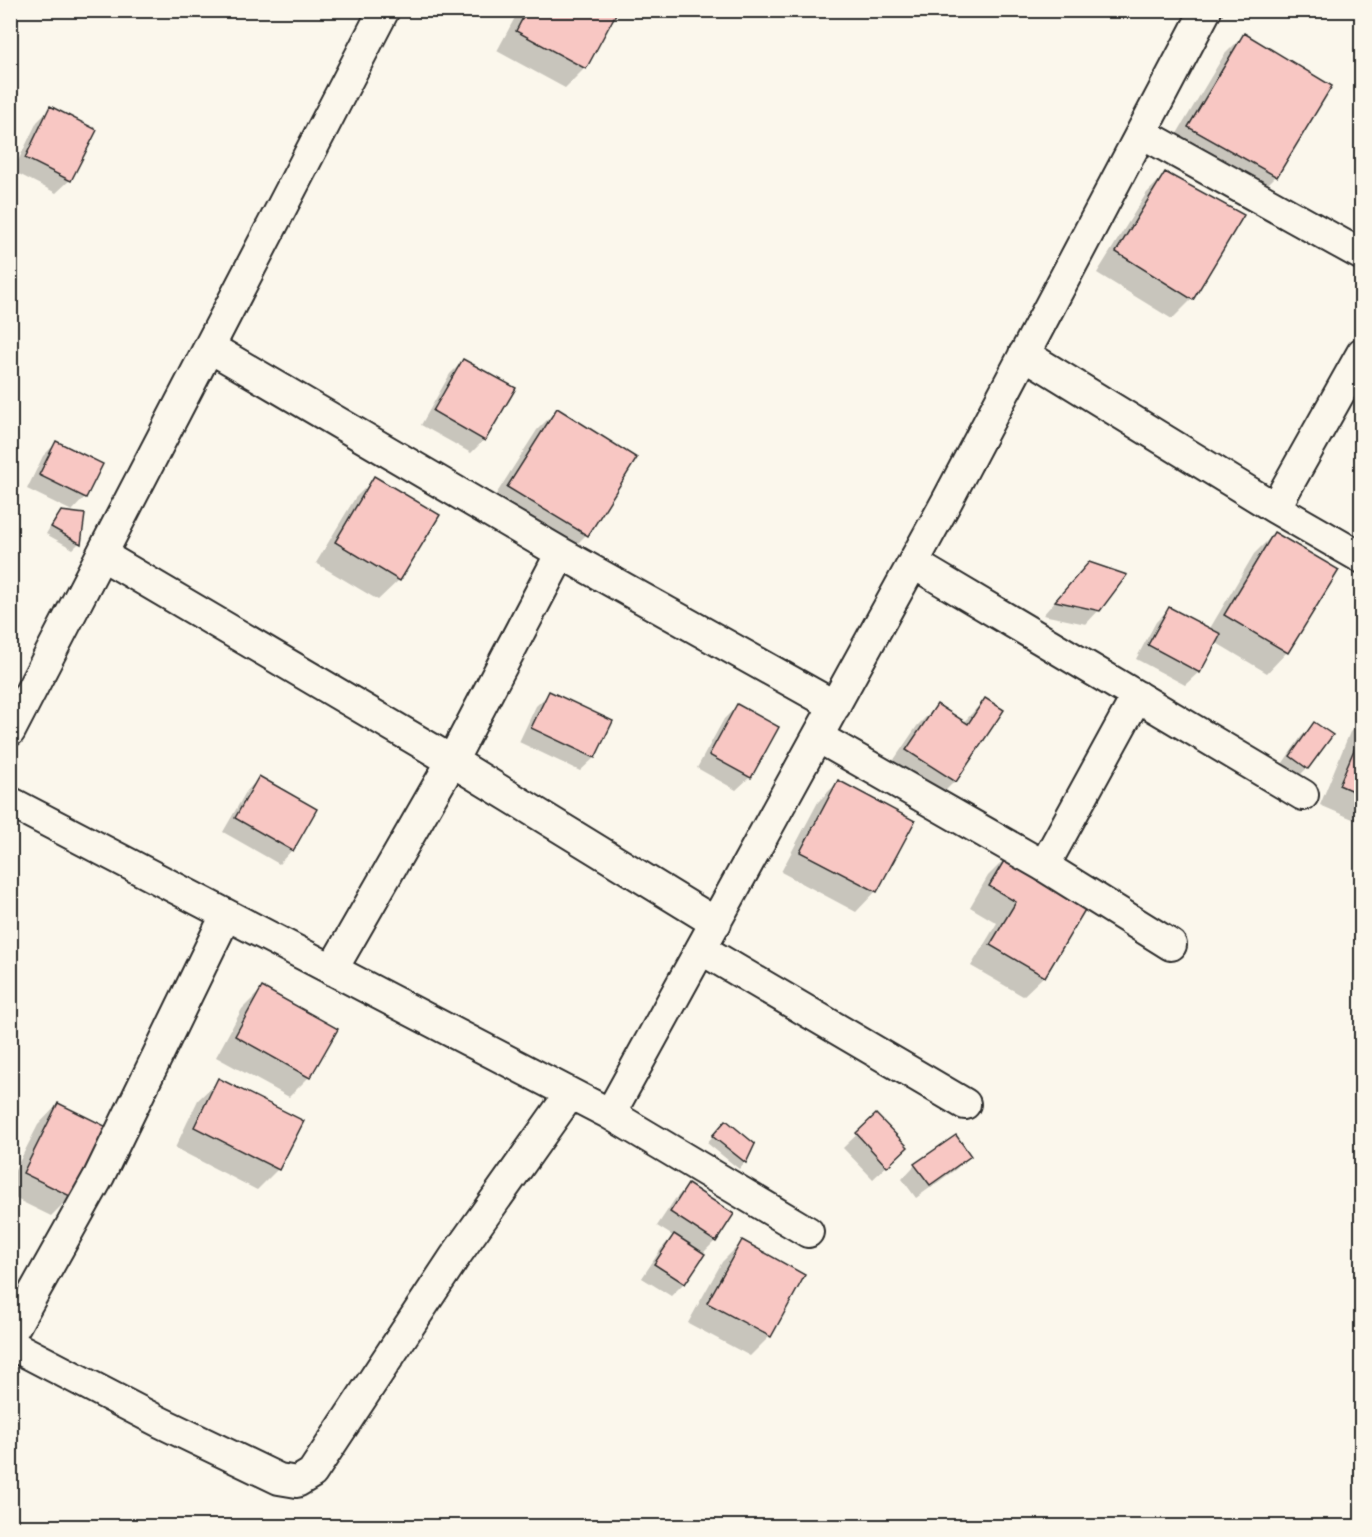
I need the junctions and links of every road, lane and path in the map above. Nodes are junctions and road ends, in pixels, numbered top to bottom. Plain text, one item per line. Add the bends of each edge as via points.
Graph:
1 (384, 10) edge
2 (1206, 10) edge
3 (1142, 133) junction
4 (1362, 255) edge
5 (209, 347) junction
6 (1362, 353) edge
7 (1024, 354) junction
8 (1275, 508) junction
9 (561, 553) junction
10 (102, 555) junction
11 (1362, 558) edge
12 (913, 563) junction
13 (1137, 696) junction
14 (835, 706) junction
15 (10, 731) edge
16 (818, 737) junction
17 (452, 761) junction
18 (1303, 795) dead end
19 (10, 802) edge
20 (1044, 866) junction
21 (226, 915) junction
22 (716, 923) junction
23 (1171, 945) dead end
24 (701, 949) junction
25 (332, 970) junction
26 (570, 1094) junction
27 (965, 1104) dead end
28 (610, 1114) junction
29 (808, 1232) dead end
30 (10, 1335) edge
31 (10, 1344) edge

1 - 5 street
2 - 3 street
3 - 4 street
3 - 7 street
5 - 9 street
5 - 10 street
6 - 8 street
7 - 8 street
7 - 12 street
8 - 11 street
9 - 14 street
9 - 17 street
10 - 15 street
10 - 17 street
12 - 13 street
12 - 14 street
13 - 18 street
13 - 20 street
14 - 16 street
16 - 20 street
16 - 22 street
17 - 22 street
17 - 25 street
19 - 21 street
20 - 23 street
21 - 25 street
21 - 30 street via 99,1176
22 - 24 street
24 - 27 street
24 - 28 street
25 - 26 street
26 - 28 street
26 - 31 street via 454,1258 312,1473 297,1482 268,1474
28 - 29 street

